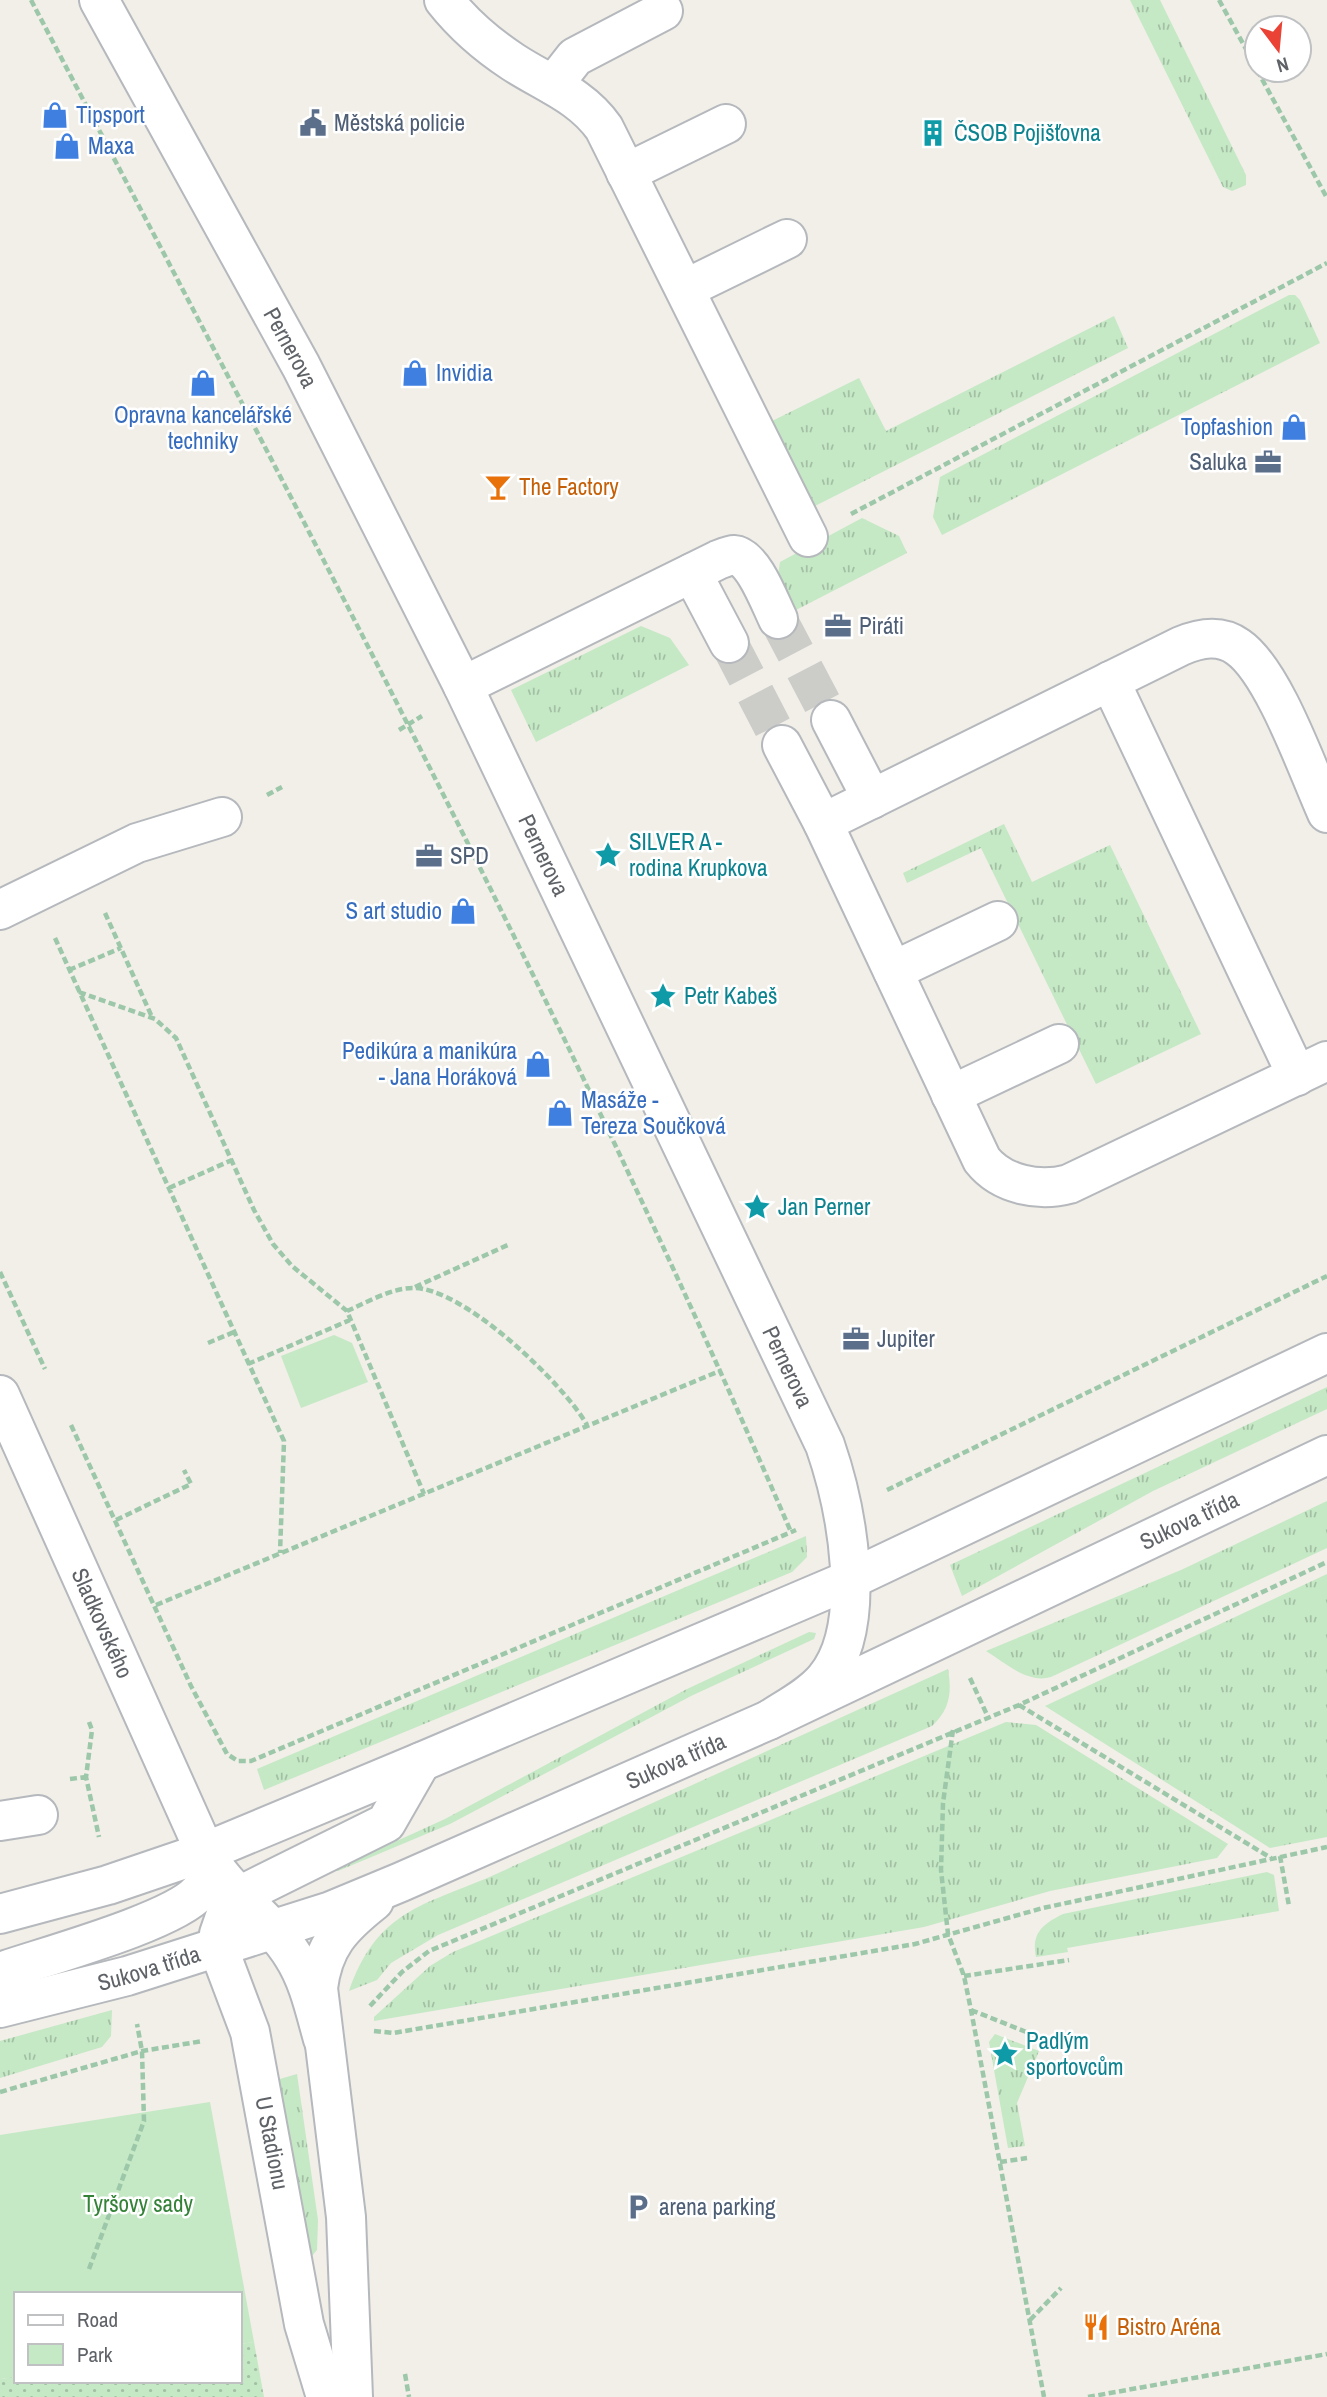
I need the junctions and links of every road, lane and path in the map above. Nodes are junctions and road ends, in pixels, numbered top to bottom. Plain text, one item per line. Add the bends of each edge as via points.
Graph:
1 (31, 0) edge
2 (99, 0) edge
3 (444, 0) edge
4 (1219, 0) edge
5 (663, 11) dead end
6 (1243, 44) edge
7 (1265, 84) edge
8 (553, 85) junction
9 (726, 124) dead end
10 (626, 173) junction
11 (1327, 198) edge
12 (787, 239) dead end
13 (1327, 263) edge
14 (684, 289) junction
15 (808, 537) joint
16 (692, 573) junction
17 (778, 618) tunnel mouth
18 (729, 643) tunnel mouth
19 (1110, 681) junction
20 (463, 686) junction
21 (831, 720) tunnel mouth
22 (782, 745) tunnel mouth
23 (872, 799) junction
24 (1327, 813) edge
25 (222, 817) dead end
26 (823, 823) junction
27 (85, 869) junction
28 (35, 893) junction
29 (0, 910) edge
30 (998, 921) dead end
31 (121, 948) junction
32 (69, 970) junction
33 (893, 971) junction
34 (79, 992) junction
35 (152, 1018) junction
36 (1059, 1044) dead end
37 (1312, 1068) edge
38 (951, 1095) junction
39 (232, 1160) junction
40 (169, 1188) junction
41 (510, 1244) dead end
42 (0, 1272) edge
43 (1327, 1276) edge
44 (414, 1288) junction
45 (347, 1311) junction
46 (350, 1320) junction
47 (234, 1332) junction
48 (208, 1343) dead end
49 (1327, 1353) edge
50 (248, 1364) junction
51 (722, 1370) junction
52 (46, 1371) dead end
53 (0, 1395) edge
54 (69, 1421) dead end
55 (587, 1425) junction
56 (1327, 1455) edge
57 (184, 1470) dead end
58 (923, 1473) dead end
59 (424, 1494) junction
60 (116, 1520) junction
61 (791, 1532) dead end
62 (280, 1553) junction
63 (741, 1553) dead end
64 (1327, 1562) edge
65 (849, 1580) junction
66 (156, 1605) junction
67 (1019, 1704) junction
68 (88, 1718) dead end
69 (769, 1720) junction
70 (953, 1730) junction
71 (421, 1762) junction
72 (38, 1815) dead end
73 (0, 1821) edge
74 (100, 1842) dead end
75 (1327, 1847) edge
76 (205, 1852) junction
77 (1280, 1856) junction
78 (1271, 1857) junction
79 (401, 1882) junction
80 (239, 1898) junction
81 (1289, 1906) dead end
82 (0, 1913) edge
83 (271, 1929) junction
84 (948, 1934) junction
85 (218, 1947) junction
86 (1069, 1960) dead end
87 (0, 1972) edge
88 (964, 1976) junction
89 (0, 2008) edge
90 (366, 2010) dead end
91 (971, 2010) junction
92 (135, 2011) dead end
93 (363, 2030) dead end
94 (214, 2039) dead end
95 (323, 2039) junction
96 (1044, 2039) dead end
97 (142, 2051) junction
98 (0, 2092) edge
99 (1027, 2158) dead end
100 (1000, 2162) junction
101 (89, 2269) dead end
102 (1061, 2288) dead end
103 (1030, 2320) junction
104 (1327, 2354) edge
105 (326, 2397) edge
106 (353, 2397) edge
107 (1044, 2397) edge
108 (1088, 2397) edge

1 - 51 path via 410,724
2 - 20 street, Pernerova via 301,366
3 - 8 street via 487,44
4 - 6 path
5 - 8 street via 575,57
7 - 11 path
8 - 10 street via 593,113
9 - 10 street
10 - 14 street
12 - 14 street
13 - 15 path
14 - 15 street
16 - 17 street via 726,557 744,558
16 - 18 street
16 - 20 street
19 - 23 street
19 - 24 street via 1195,640 1211,638 1238,647 1269,685
19 - 37 street
20 - 65 street, Pernerova via 825,1445 843,1509
21 - 23 street
22 - 26 street
23 - 26 street
25 - 27 street via 137,843
26 - 33 street
27 - 28 street
27 - 31 path
28 - 29 street
28 - 32 path
30 - 33 street
31 - 32 path
31 - 35 path
32 - 34 path
33 - 38 street
34 - 35 path
34 - 40 path
35 - 39 path via 176,1038
36 - 38 street
37 - 38 street via 1052,1189 1038,1189 991,1171
39 - 40 path
39 - 45 path via 274,1244 292,1266
40 - 47 path
41 - 44 path
42 - 52 path
43 - 58 path
44 - 45 path
44 - 55 path via 437,1292 471,1310 575,1404
45 - 46 path
46 - 50 path
46 - 59 path
47 - 48 path
47 - 50 path
49 - 65 street
50 - 62 path via 284,1441
51 - 55 path
51 - 61 path
53 - 76 street, Sladkovského
54 - 60 path
55 - 59 path
56 - 69 street, Sukova třída
57 - 60 path via 191,1484
59 - 62 path
60 - 66 path
62 - 66 path
63 - 66 path via 251,1761 238,1761 227,1754
64 - 67 path
65 - 69 street, Pernerova via 847,1629 835,1664 824,1680
65 - 71 street
67 - 70 path
67 - 78 path
68 - 74 path via 92,1730 86,1777
69 - 79 street, Sukova třída
70 - 84 path via 943,1803 941,1870
70 - 90 path via 429,1951
71 - 76 street
71 - 80 street via 386,1824
72 - 73 street
75 - 77 path
76 - 80 street
76 - 82 street via 108,1885
76 - 87 street, Sukova třída via 209,1867 205,1882 200,1892 179,1907
77 - 78 path
77 - 81 path
78 - 84 path
79 - 83 street, Sukova třída
79 - 95 street via 346,1926 324,1955 318,1988
80 - 83 street
80 - 85 street via 227,1911
83 - 85 street, Sukova třída
83 - 95 street via 301,1970
84 - 88 path
84 - 93 path via 901,1947 393,2033
85 - 89 street, Sukova třída
85 - 105 street, U Stadionu via 250,2032 304,2324
86 - 88 path
88 - 91 path
91 - 96 path
91 - 100 path
92 - 97 path
94 - 97 path
95 - 106 street via 346,2217
97 - 98 path
97 - 101 path via 144,2121
99 - 100 path
100 - 103 path
102 - 103 path
103 - 107 path
104 - 108 path

